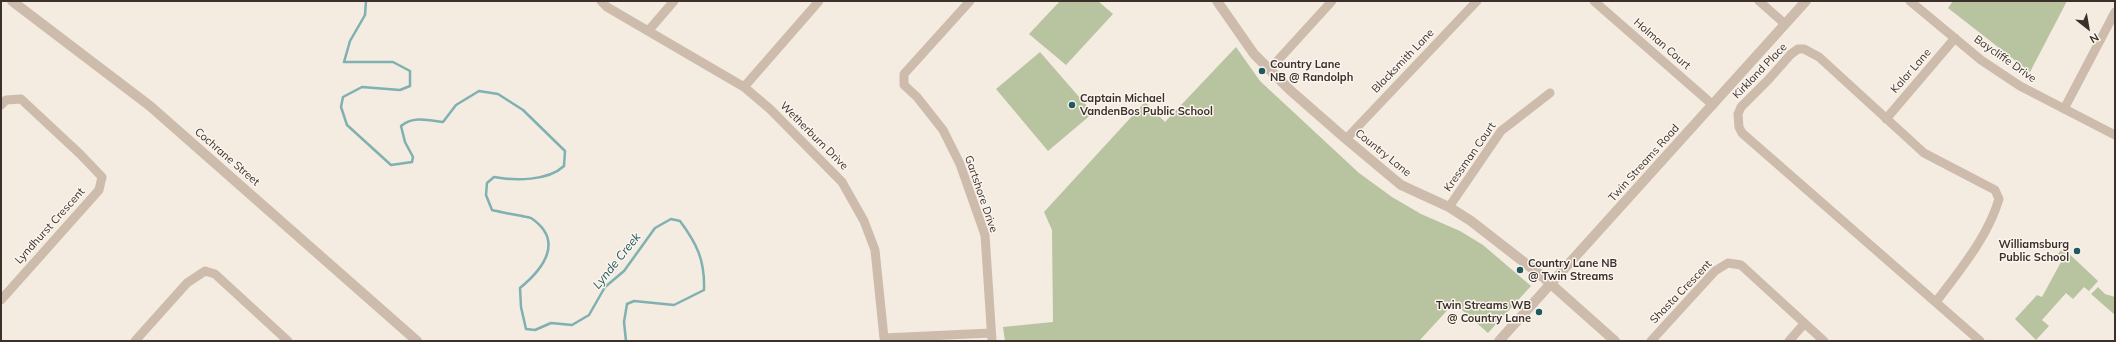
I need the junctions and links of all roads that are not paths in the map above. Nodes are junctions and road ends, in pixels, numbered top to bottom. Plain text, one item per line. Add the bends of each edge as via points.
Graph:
1 (12, 1) edge
2 (600, 1) edge
3 (674, 1) edge
4 (819, 1) edge
5 (970, 1) edge
6 (1217, 1) edge
7 (1332, 1) edge
8 (1477, 1) edge
9 (1594, 1) edge
10 (1758, 1) edge
11 (1806, 1) edge
12 (1910, 1) edge
13 (2115, 12) edge
14 (1785, 24) junction
15 (649, 30) junction
16 (1955, 38) junction
17 (1270, 69) junction
18 (744, 87) junction
19 (1550, 93) dead end
20 (1, 105) edge
21 (1713, 105) junction
22 (2064, 109) junction
23 (1886, 119) junction
24 (2115, 135) edge
25 (1346, 139) junction
26 (1449, 207) junction
27 (1550, 284) junction
28 (1, 300) edge
29 (1936, 302) junction
30 (1804, 324) junction
31 (992, 337) edge
32 (135, 341) edge
33 (288, 341) edge
34 (417, 341) edge
35 (1499, 341) edge
36 (1615, 341) edge
37 (1651, 341) edge
38 (1789, 341) edge
39 (1824, 341) edge
40 (1980, 341) edge

1 - 34 street, Cochrane Street via 150,106
2 - 15 street, Wetherburn Drive
3 - 15 street
4 - 18 street
5 - 31 street, Gartshore Drive via 904,74 904,85 943,130 960,164 984,235
6 - 17 street, Country Lane via 1254,54
7 - 17 street
8 - 25 street, Blacksmith Lane
9 - 21 street, Holman Court
10 - 14 street
11 - 14 street, Twin Streams Road
12 - 16 street, Baycliffe Drive
13 - 22 street
14 - 21 street, Twin Streams Road
15 - 18 street, Wetherburn Drive
16 - 22 street, Baycliffe Drive via 1981,60 2020,86
16 - 23 street, Kalar Lane
17 - 25 street, Country Lane
18 - 31 street, Wetherburn Drive via 770,109 842,182 864,221 875,250 884,338
19 - 26 street, Kressman Court via 1501,131
20 - 28 street, Lyndhurst Crescent via 6,100 21,99 102,177 99,190
21 - 27 street, Twin Streams Road
22 - 24 street, Baycliffe Drive
23 - 29 street, Kirkland Place via 1924,153 1996,190 2000,199 1967,260
23 - 29 street, Kirkland Place via 1819,57 1804,49 1798,49 1791,54 1741,107 1738,114 1742,133
25 - 26 street, Country Lane via 1401,185
26 - 27 street, Country Lane via 1471,221
27 - 35 street, Twin Streams Road
27 - 36 street, Country Lane
29 - 40 street, Kirkland Place
30 - 37 street, Shasta Crescent via 1741,265 1728,263 1715,271
30 - 38 street
30 - 39 street, Shasta Crescent
32 - 33 street via 187,283 205,271 215,274

